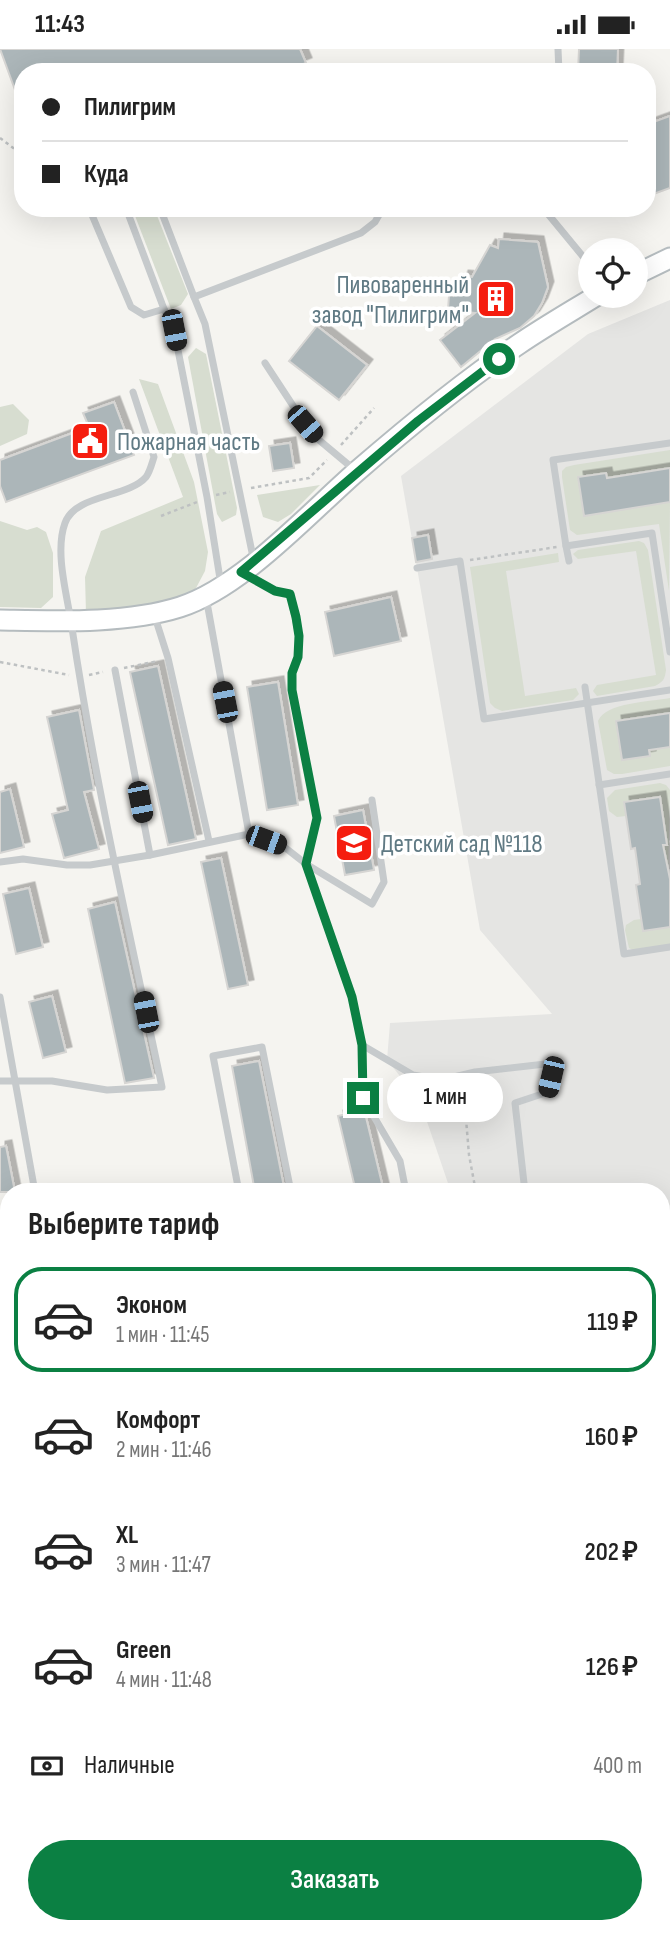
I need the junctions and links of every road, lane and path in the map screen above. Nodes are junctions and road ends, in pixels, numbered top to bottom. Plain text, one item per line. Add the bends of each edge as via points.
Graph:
1 (93, 217) edge
2 (129, 217) edge
3 (163, 217) edge
4 (378, 217) edge
5 (550, 217) edge
6 (578, 250) edge
7 (670, 258) edge
8 (648, 269) edge
9 (194, 297) junction
10 (578, 307) edge
11 (164, 309) junction
12 (265, 363) dead end
13 (133, 392) dead end
14 (374, 408) dead end
15 (670, 443) edge
16 (334, 453) junction
17 (357, 472) junction
18 (240, 489) junction
19 (207, 498) junction
20 (161, 516) dead end
21 (566, 546) junction
22 (460, 561) junction
23 (569, 561) dead end
24 (248, 567) junction
25 (417, 568) dead end
26 (214, 591) junction
27 (154, 614) junction
28 (0, 620) edge
29 (71, 622) junction
30 (670, 652) edge
31 (115, 670) dead end
32 (585, 687) dead end
33 (670, 690) edge
34 (587, 703) junction
35 (670, 774) edge
36 (599, 785) junction
37 (372, 800) dead end
38 (249, 834) junction
39 (209, 841) junction
40 (150, 855) junction
41 (115, 861) junction
42 (0, 862) edge
43 (306, 864) junction
44 (670, 947) edge
45 (0, 997) edge
46 (362, 1045) junction
47 (443, 1080) junction
48 (0, 1081) edge
49 (15, 1081) junction
50 (32, 1183) edge
51 (237, 1183) edge
52 (289, 1183) edge
53 (404, 1183) edge
54 (474, 1183) edge
55 (524, 1183) edge

1 - 11 lane via 131,307 144,315
2 - 11 lane
3 - 9 lane
4 - 9 lane via 360,233
5 - 6 lane
7 - 8 main road
9 - 18 lane via 205,324
10 - 17 main road via 519,344
11 - 19 lane via 174,330
12 - 16 lane via 305,424
13 - 29 lane via 154,457 146,477 90,502 65,522 61,557
14 - 16 path
15 - 21 lane via 553,460
16 - 17 lane
16 - 18 path via 309,478
17 - 24 main road
18 - 19 path
18 - 24 lane
19 - 20 path
19 - 26 lane
21 - 22 path
21 - 23 lane
21 - 30 lane via 652,533
22 - 25 lane
22 - 34 lane via 484,719
24 - 26 main road
24 - 43 lane via 275,591 290,594 296,617 298,657 292,690 317,818
26 - 27 main road
26 - 38 lane
27 - 29 main road
27 - 39 lane
28 - 29 main road
29 - 41 lane
31 - 40 lane
32 - 34 lane
33 - 34 lane
34 - 36 lane
35 - 36 lane
36 - 44 lane via 624,954
37 - 43 lane via 384,882 372,904
38 - 39 lane
38 - 43 lane via 283,846
39 - 40 lane
40 - 41 lane
41 - 42 lane via 66,865 23,859
41 - 49 lane via 162,1087 107,1090 52,1081
43 - 46 lane via 340,957
45 - 49 lane
46 - 47 lane via 413,1075
46 - 53 lane via 363,1098 400,1161
47 - 54 path via 465,1107
47 - 55 lane via 554,1063 548,1092 515,1103
48 - 49 lane
49 - 50 lane
51 - 52 lane via 213,1056 262,1047

